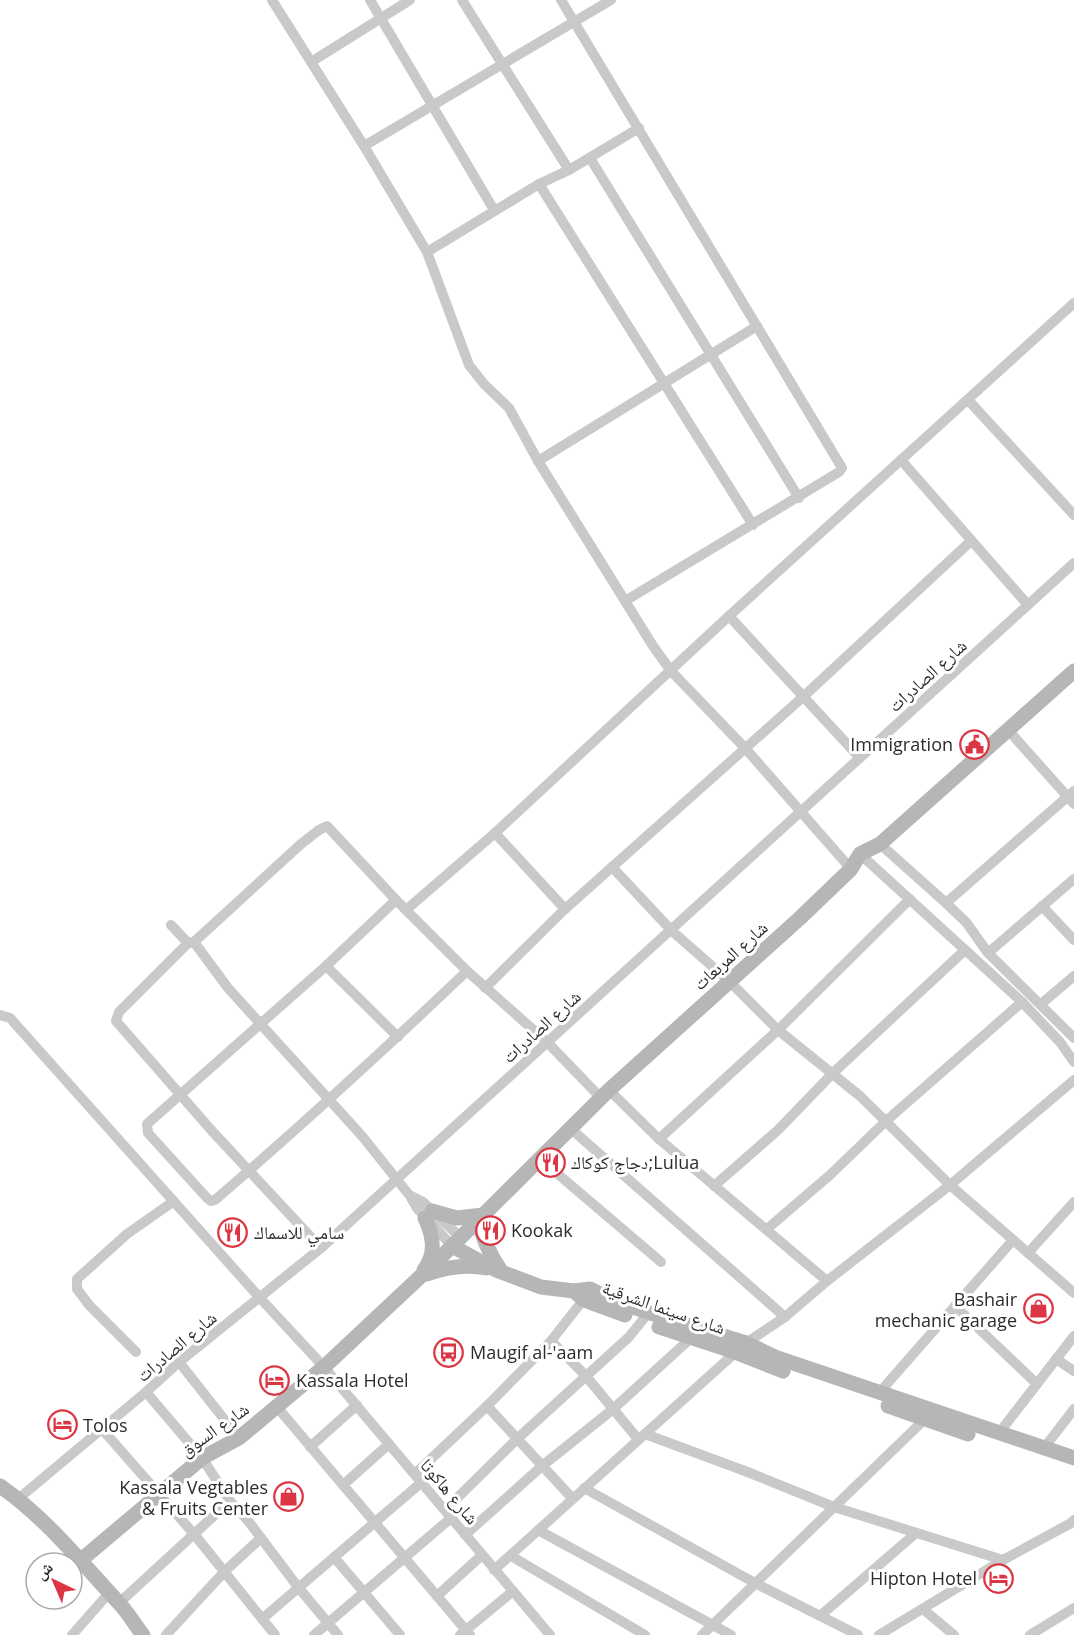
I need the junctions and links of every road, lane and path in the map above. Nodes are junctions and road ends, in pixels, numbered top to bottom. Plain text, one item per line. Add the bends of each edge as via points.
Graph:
1 (272, 0) edge
2 (370, 0) edge
3 (410, 0) edge
4 (462, 0) edge
5 (561, 0) edge
6 (611, 0) edge
7 (380, 18) junction
8 (574, 21) junction
9 (311, 62) junction
10 (501, 65) junction
11 (433, 105) junction
12 (639, 128) junction
13 (364, 146) junction
14 (590, 158) junction
15 (569, 170) junction
16 (539, 184) junction
17 (494, 210) junction
18 (427, 252) junction
19 (1074, 303) edge
20 (757, 326) junction
21 (710, 354) junction
22 (664, 382) junction
23 (968, 400) junction
24 (901, 460) junction
25 (538, 461) junction
26 (799, 498) junction
27 (1074, 515) edge
28 (753, 525) junction
29 (971, 541) junction
30 (1074, 563) edge
31 (625, 601) junction
32 (1028, 605) junction
33 (729, 616) junction
34 (671, 670) junction
35 (1073, 674) edge
36 (804, 696) junction
37 (1009, 730) junction
38 (745, 748) junction
39 (860, 758) junction
40 (1072, 798) edge
41 (801, 813) junction
42 (495, 833) junction
43 (880, 844) junction
44 (860, 854) junction
45 (612, 867) junction
46 (851, 869) junction
47 (1074, 879) edge
48 (910, 899) junction
49 (396, 900) junction
50 (946, 903) junction
51 (1042, 906) junction
52 (565, 909) junction
53 (406, 910) junction
54 (171, 925) dead end
55 (672, 930) junction
56 (1074, 940) edge
57 (191, 943) junction
58 (965, 950) junction
59 (988, 953) junction
60 (327, 966) junction
61 (467, 971) junction
62 (1074, 976) edge
63 (729, 981) junction
64 (485, 988) junction
65 (1022, 1002) junction
66 (1041, 1004) junction
67 (0, 1015) edge
68 (260, 1024) junction
69 (778, 1030) junction
70 (398, 1037) junction
71 (1074, 1038) edge
72 (547, 1042) junction
73 (1074, 1062) edge
74 (833, 1073) junction
75 (1074, 1080) edge
76 (605, 1094) junction
77 (180, 1095) junction
78 (329, 1099) junction
79 (886, 1121) junction
80 (570, 1128) junction
81 (659, 1139) junction
82 (539, 1158) junction
83 (249, 1171) junction
84 (397, 1179) junction
85 (714, 1185) junction
86 (950, 1185) junction
87 (174, 1201) junction
88 (1074, 1202) edge
89 (429, 1214) junction
90 (481, 1218) junction
91 (767, 1229) junction
92 (1013, 1240) junction
93 (456, 1242) junction
94 (321, 1248) junction
95 (1028, 1253) junction
96 (661, 1262) dead end
97 (498, 1270) junction
98 (419, 1277) junction
99 (827, 1281) junction
100 (1074, 1293) edge
101 (583, 1294) junction
102 (260, 1298) junction
103 (955, 1306) junction
104 (645, 1316) junction
105 (785, 1317) junction
106 (1074, 1336) edge
107 (691, 1338) junction
108 (551, 1341) junction
109 (740, 1347) junction
110 (136, 1352) dead end
111 (1056, 1359) junction
112 (179, 1362) junction
113 (324, 1367) junction
114 (1074, 1371) edge
115 (585, 1375) junction
116 (1037, 1384) junction
117 (146, 1392) junction
118 (879, 1393) junction
119 (357, 1405) junction
120 (487, 1406) junction
121 (277, 1407) junction
122 (1074, 1408) edge
123 (612, 1410) junction
124 (925, 1419) junction
125 (102, 1429) junction
126 (999, 1433) junction
127 (642, 1437) junction
128 (239, 1438) junction
129 (518, 1438) junction
130 (389, 1444) junction
131 (310, 1447) junction
132 (1044, 1448) junction
133 (202, 1458) junction
134 (1074, 1458) edge
135 (542, 1466) junction
136 (1074, 1469) edge
137 (418, 1478) junction
138 (343, 1485) junction
139 (584, 1488) junction
140 (4, 1492) edge
141 (159, 1496) junction
142 (572, 1498) junction
143 (230, 1501) junction
144 (834, 1507) junction
145 (448, 1514) junction
146 (375, 1522) junction
147 (1073, 1523) edge
148 (538, 1530) junction
149 (916, 1533) junction
150 (194, 1534) junction
151 (465, 1535) junction
152 (261, 1538) junction
153 (71, 1551) edge
154 (482, 1555) junction
155 (511, 1556) junction
156 (333, 1557) junction
157 (84, 1558) edge
158 (405, 1558) junction
159 (1003, 1560) junction
160 (84, 1563) edge
161 (494, 1570) junction
162 (225, 1571) junction
163 (755, 1583) junction
164 (298, 1587) junction
165 (513, 1591) junction
166 (364, 1593) junction
167 (437, 1596) junction
168 (114, 1598) junction
169 (1074, 1608) edge
170 (923, 1609) junction
171 (820, 1616) junction
172 (262, 1619) junction
173 (328, 1623) junction
174 (712, 1625) junction
175 (466, 1633) edge
176 (543, 1633) edge
177 (72, 1635) edge
178 (143, 1635) edge
179 (166, 1635) edge
180 (275, 1635) edge
181 (314, 1635) edge
182 (338, 1635) edge
183 (400, 1635) edge
184 (645, 1635) edge
185 (702, 1635) edge
186 (731, 1635) edge
187 (858, 1635) edge
188 (879, 1635) edge
189 (954, 1635) edge
190 (1030, 1635) edge

1 - 9 street
2 - 7 street
3 - 7 street
4 - 10 street
5 - 8 street
6 - 8 street
7 - 9 street
7 - 11 street
8 - 10 street
8 - 12 street
9 - 13 street
10 - 11 street
10 - 15 street
11 - 13 street
11 - 17 street
12 - 14 street
12 - 20 street
13 - 18 street
14 - 15 street
14 - 21 street
15 - 16 street
16 - 17 street
16 - 22 street
17 - 18 street
18 - 25 street via 469,364 509,408
19 - 23 street
20 - 21 street
20 - 26 street via 842,468
21 - 22 street
21 - 26 street
22 - 25 street
22 - 28 street
23 - 24 street
23 - 27 street
24 - 29 street
24 - 33 street
25 - 31 street
26 - 28 street
28 - 31 street
29 - 32 street
29 - 36 street
30 - 32 street, شارع الصادرات
31 - 34 street
32 - 39 street, شارع الصادرات
33 - 34 street
33 - 36 street
34 - 38 street
34 - 42 street
35 - 37 main road
36 - 38 street
36 - 39 street
37 - 40 street
37 - 43 main road
38 - 41 street
38 - 45 street
39 - 41 street, شارع الصادرات
40 - 50 street
41 - 46 street
41 - 55 street, شارع الصادرات
42 - 52 street
42 - 53 street
43 - 44 main road
43 - 50 street
44 - 46 main road, شارع المربعات
44 - 48 street
45 - 52 street
45 - 55 street
46 - 63 main road, شارع المربعات
47 - 51 street
48 - 58 street
48 - 69 street
49 - 53 street
49 - 57 street via 327,826 301,844
49 - 60 street
50 - 59 street via 966,922
51 - 56 street
51 - 59 street
52 - 64 street
53 - 61 street
54 - 57 street
55 - 63 street
55 - 72 street, شارع الصادرات
57 - 68 street
57 - 77 street via 119,1012 116,1021
58 - 65 street
58 - 74 street
59 - 66 street
60 - 68 street
60 - 70 street
61 - 64 street
61 - 70 street
62 - 66 street
63 - 69 street
63 - 76 main road, شارع المربعات
64 - 72 street
65 - 73 street
65 - 79 street
66 - 71 street
67 - 87 street, شارع هاكوتا via 10,1018
68 - 77 street
68 - 78 street
69 - 74 street
69 - 81 street
70 - 78 street
72 - 76 street
72 - 84 street, شارع الصادرات
74 - 79 street
74 - 85 street via 778,1130
75 - 86 street
76 - 80 main road, شارع المربعات
76 - 81 street
77 - 83 street
77 - 83 street via 147,1124 146,1130 207,1198 215,1200
78 - 83 street
78 - 84 street
79 - 86 street
79 - 91 street
80 - 82 main road, شارع المربعات
80 - 105 street
81 - 85 street
82 - 90 main road, شارع المربعات
82 - 96 street
83 - 94 street
84 - 89 street via 417,1208
84 - 94 street, شارع الصادرات
85 - 91 street
86 - 92 street
86 - 99 street
87 - 102 street, شارع هاكوتا
87 - 110 street via 127,1234 77,1279 77,1289 89,1305
88 - 95 street
89 - 90 main road
89 - 93 street
89 - 98 main road via 433,1249 429,1264
90 - 93 main road, شارع المربعات
90 - 97 main road via 483,1239
91 - 99 street
92 - 95 street
92 - 103 street
93 - 97 main road
93 - 98 main road, شارع المربعات
94 - 102 street, شارع الصادرات
95 - 100 street
97 - 98 main road via 464,1266
97 - 101 main road, شارع سينما الشرقية via 541,1287
98 - 113 main road, شارع السوق
99 - 105 street
101 - 104 main road, شارع سينما الشرقية
101 - 108 street
102 - 112 street, شارع الصادرات
102 - 113 street, شارع هاكوتا
103 - 116 street
103 - 118 street
104 - 107 main road, شارع سينما الشرقية
104 - 109 main road, شارع سينما الشرقية via 695,1329
104 - 115 street via 629,1337
105 - 109 street
106 - 111 street
107 - 109 main road, شارع سينما الشرقية
107 - 123 street
108 - 115 street
108 - 120 street
109 - 118 main road, شارع سينما الشرقية
109 - 124 main road, شارع سينما الشرقية via 771,1367
109 - 127 street
111 - 114 street
111 - 116 street
112 - 117 street, شارع الصادرات
112 - 128 street
113 - 119 street, شارع هاكوتا
113 - 121 main road, شارع السوق
115 - 123 street
115 - 129 street
116 - 126 street
117 - 125 street, شارع الصادرات
117 - 133 street
118 - 126 main road, شارع سينما الشرقية
119 - 130 street, شارع هاكوتا
119 - 131 street
120 - 129 street
120 - 137 street
121 - 128 main road, شارع السوق
121 - 131 street
122 - 132 street
123 - 127 street
123 - 135 street
124 - 136 main road, شارع سينما الشرقية
124 - 144 street
125 - 140 street, شارع الصادرات
125 - 141 street
126 - 132 main road, شارع سينما الشرقية
127 - 139 street
127 - 144 street via 745,1471
128 - 133 main road, شارع السوق
129 - 135 street
129 - 145 street
130 - 137 street, شارع هاكوتا
130 - 138 street
131 - 138 street
132 - 134 main road, شارع سينما الشرقية
133 - 141 main road, شارع السوق
133 - 143 street
135 - 142 street
135 - 151 street
137 - 145 street, شارع هاكوتا
137 - 146 street
138 - 146 street
139 - 142 street
139 - 163 street
140 - 153 main road
141 - 150 street
141 - 157 main road, شارع السوق
142 - 148 street
143 - 150 street
143 - 152 street
144 - 149 street
144 - 163 street
145 - 151 street, شارع هاكوتا
145 - 158 street
146 - 156 street
146 - 158 street
147 - 159 street
148 - 155 street
148 - 174 street
149 - 159 street
149 - 171 street
150 - 162 street
150 - 168 street
151 - 154 street, شارع هاكوتا
152 - 162 street
152 - 164 street
154 - 161 street, شارع هاكوتا
154 - 167 street
155 - 161 street
155 - 184 street
156 - 164 street
156 - 166 street
158 - 166 street
158 - 167 street
159 - 170 street
160 - 168 main road
161 - 165 street, شارع هاكوتا
162 - 172 street
162 - 179 street
163 - 171 street
163 - 174 street
164 - 172 street
164 - 173 street
165 - 175 street
165 - 176 street, شارع هاكوتا
166 - 173 street
166 - 183 street
167 - 175 street
168 - 177 street
168 - 178 main road
169 - 190 street
170 - 188 street
170 - 189 street
171 - 187 street
172 - 180 street
173 - 181 street
173 - 182 street
174 - 185 street
174 - 186 street

